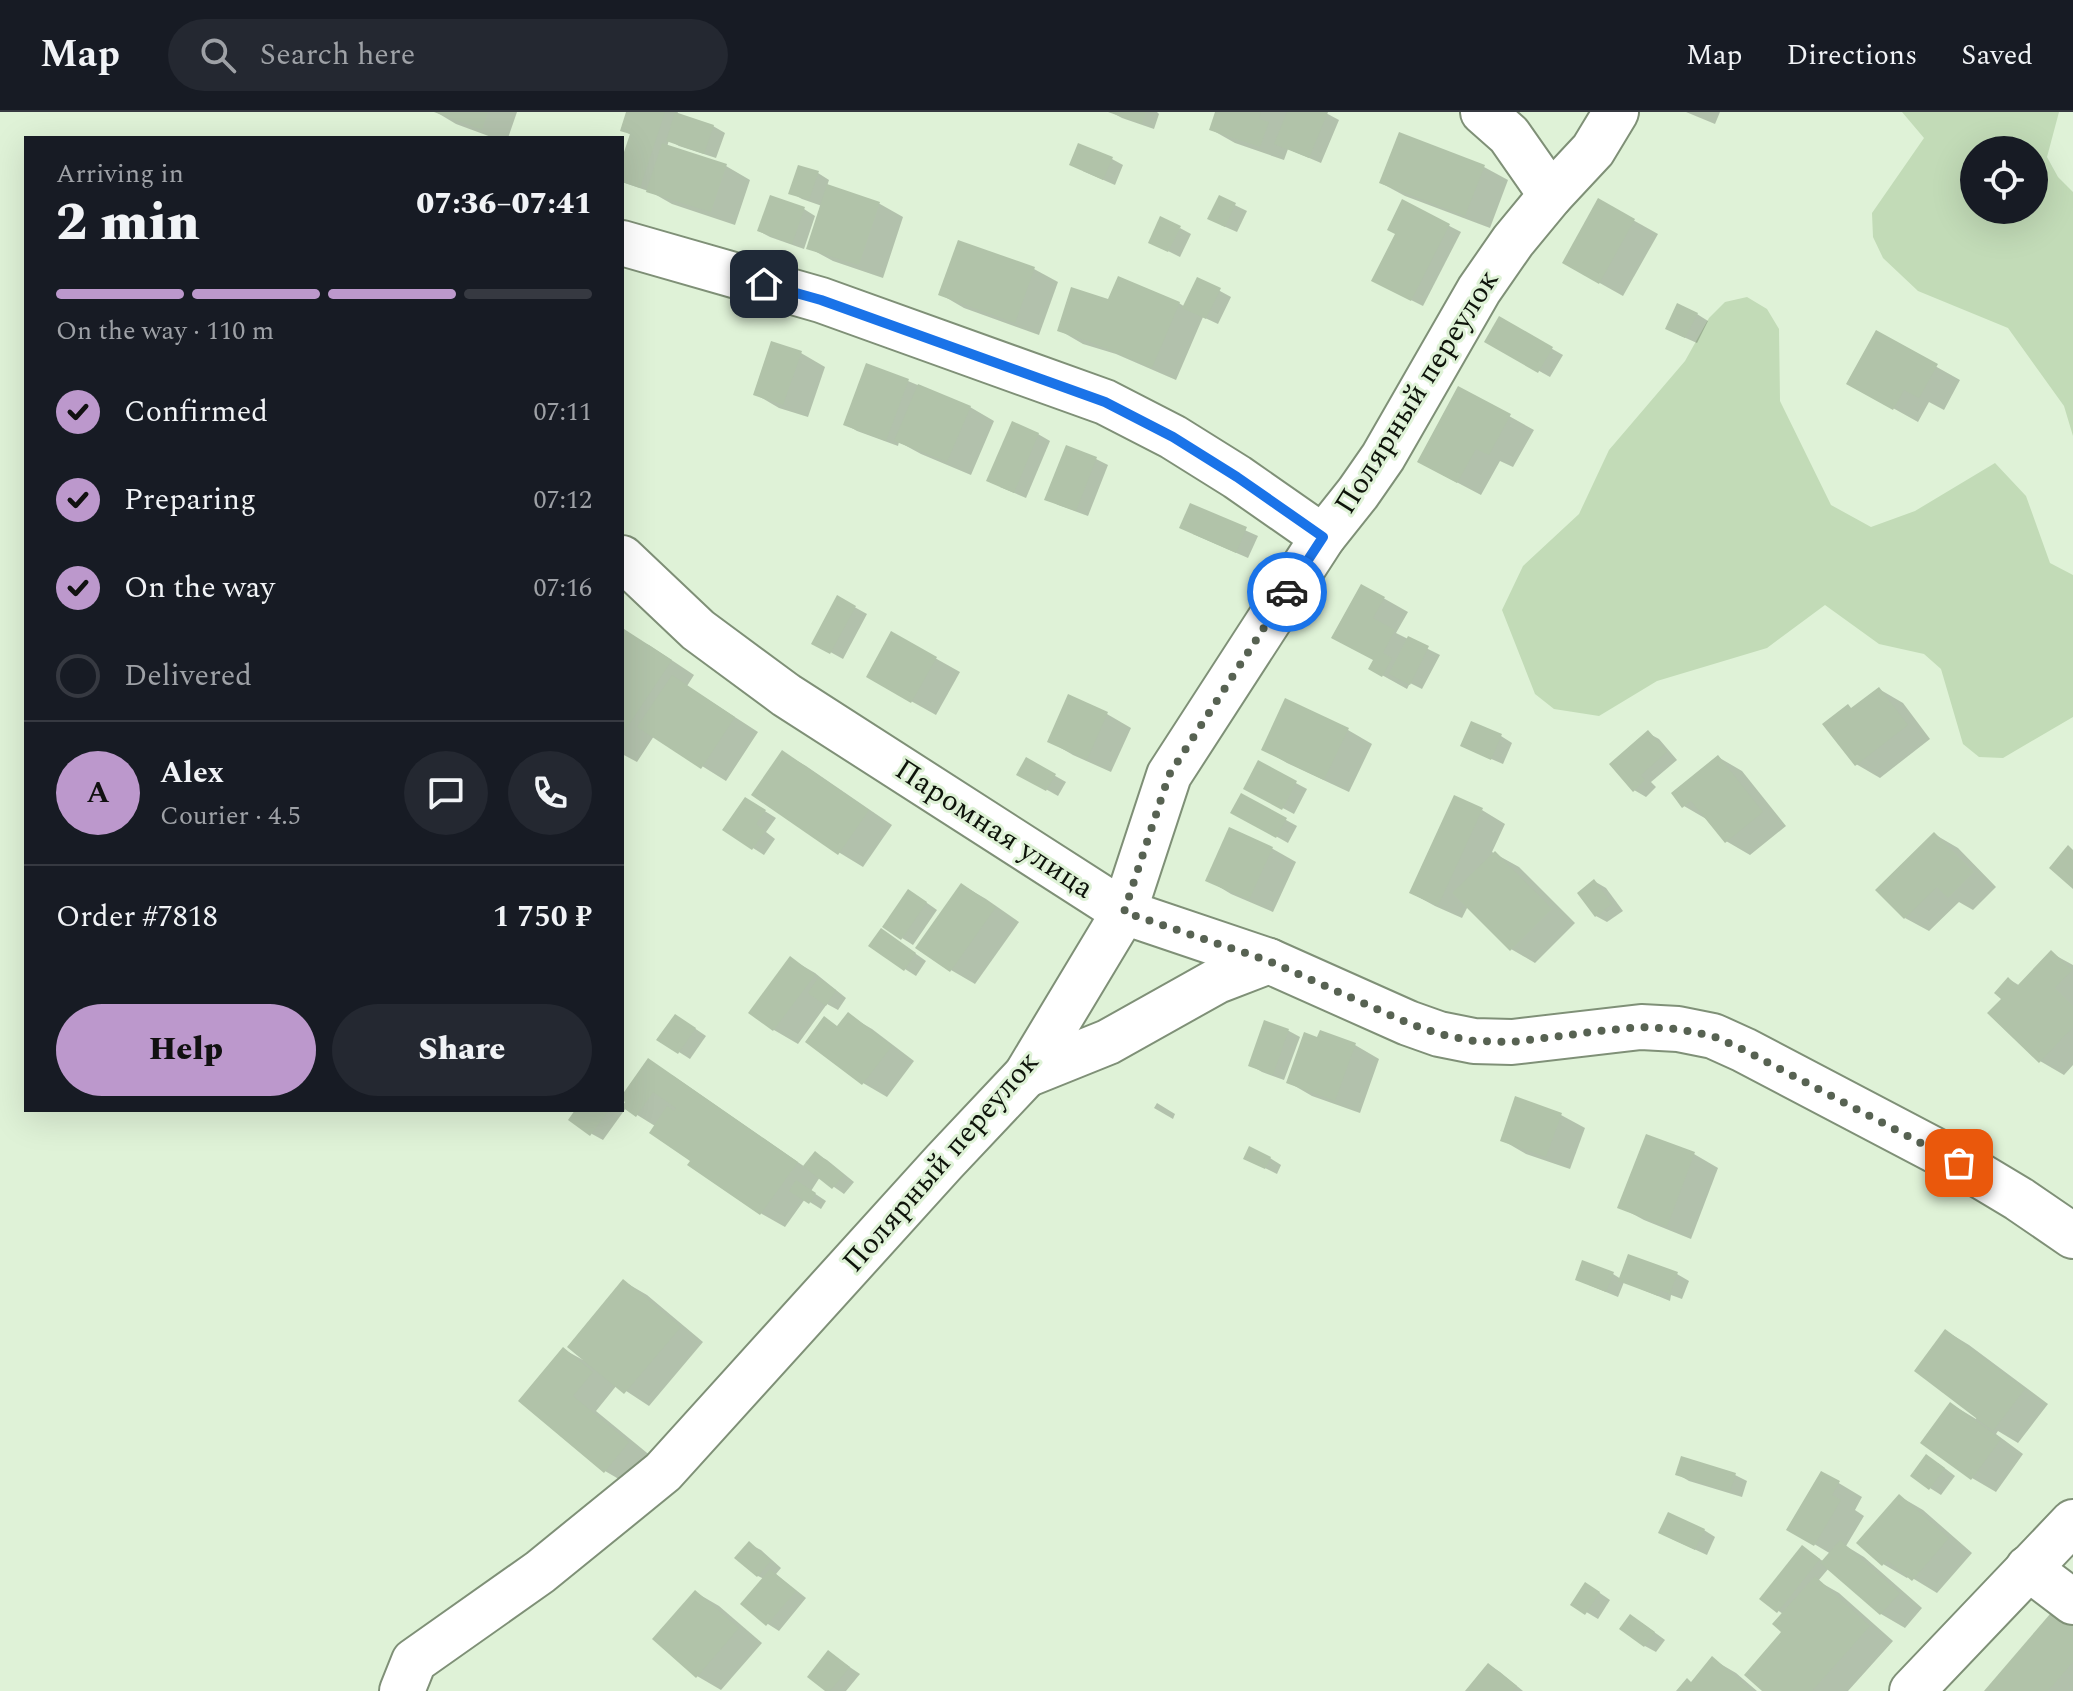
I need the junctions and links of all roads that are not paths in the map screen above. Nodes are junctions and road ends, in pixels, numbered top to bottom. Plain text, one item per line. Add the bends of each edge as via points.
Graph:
1 (1483, 112) edge
2 (1616, 112) edge
3 (1551, 195) junction
4 (624, 244) edge
5 (1323, 537) junction
6 (624, 560) edge
7 (1124, 912) junction
8 (1269, 961) junction
9 (1026, 1075) junction
10 (2073, 1236) edge
11 (2073, 1522) edge
12 (2028, 1568) junction
13 (2073, 1602) edge
14 (408, 1676) edge
15 (1912, 1691) edge

1 - 3 street via 1509,135
2 - 3 street, Полярный переулок via 1593,150
3 - 5 street, Полярный переулок via 1479,290 1383,457
4 - 5 street via 821,300 1105,402 1212,461
5 - 7 street, Полярный переулок via 1169,775
6 - 7 street, Паромная улица via 698,630 786,695
7 - 8 street, Паромная улица
7 - 9 street, Полярный переулок
8 - 9 street via 1217,981 1108,1042
8 - 10 street, Паромная улица via 1408,1023 1465,1039 1512,1042 1641,1027 1713,1036 1959,1163
9 - 14 street, Полярный переулок via 663,1472
11 - 12 street
12 - 13 street
12 - 15 street

